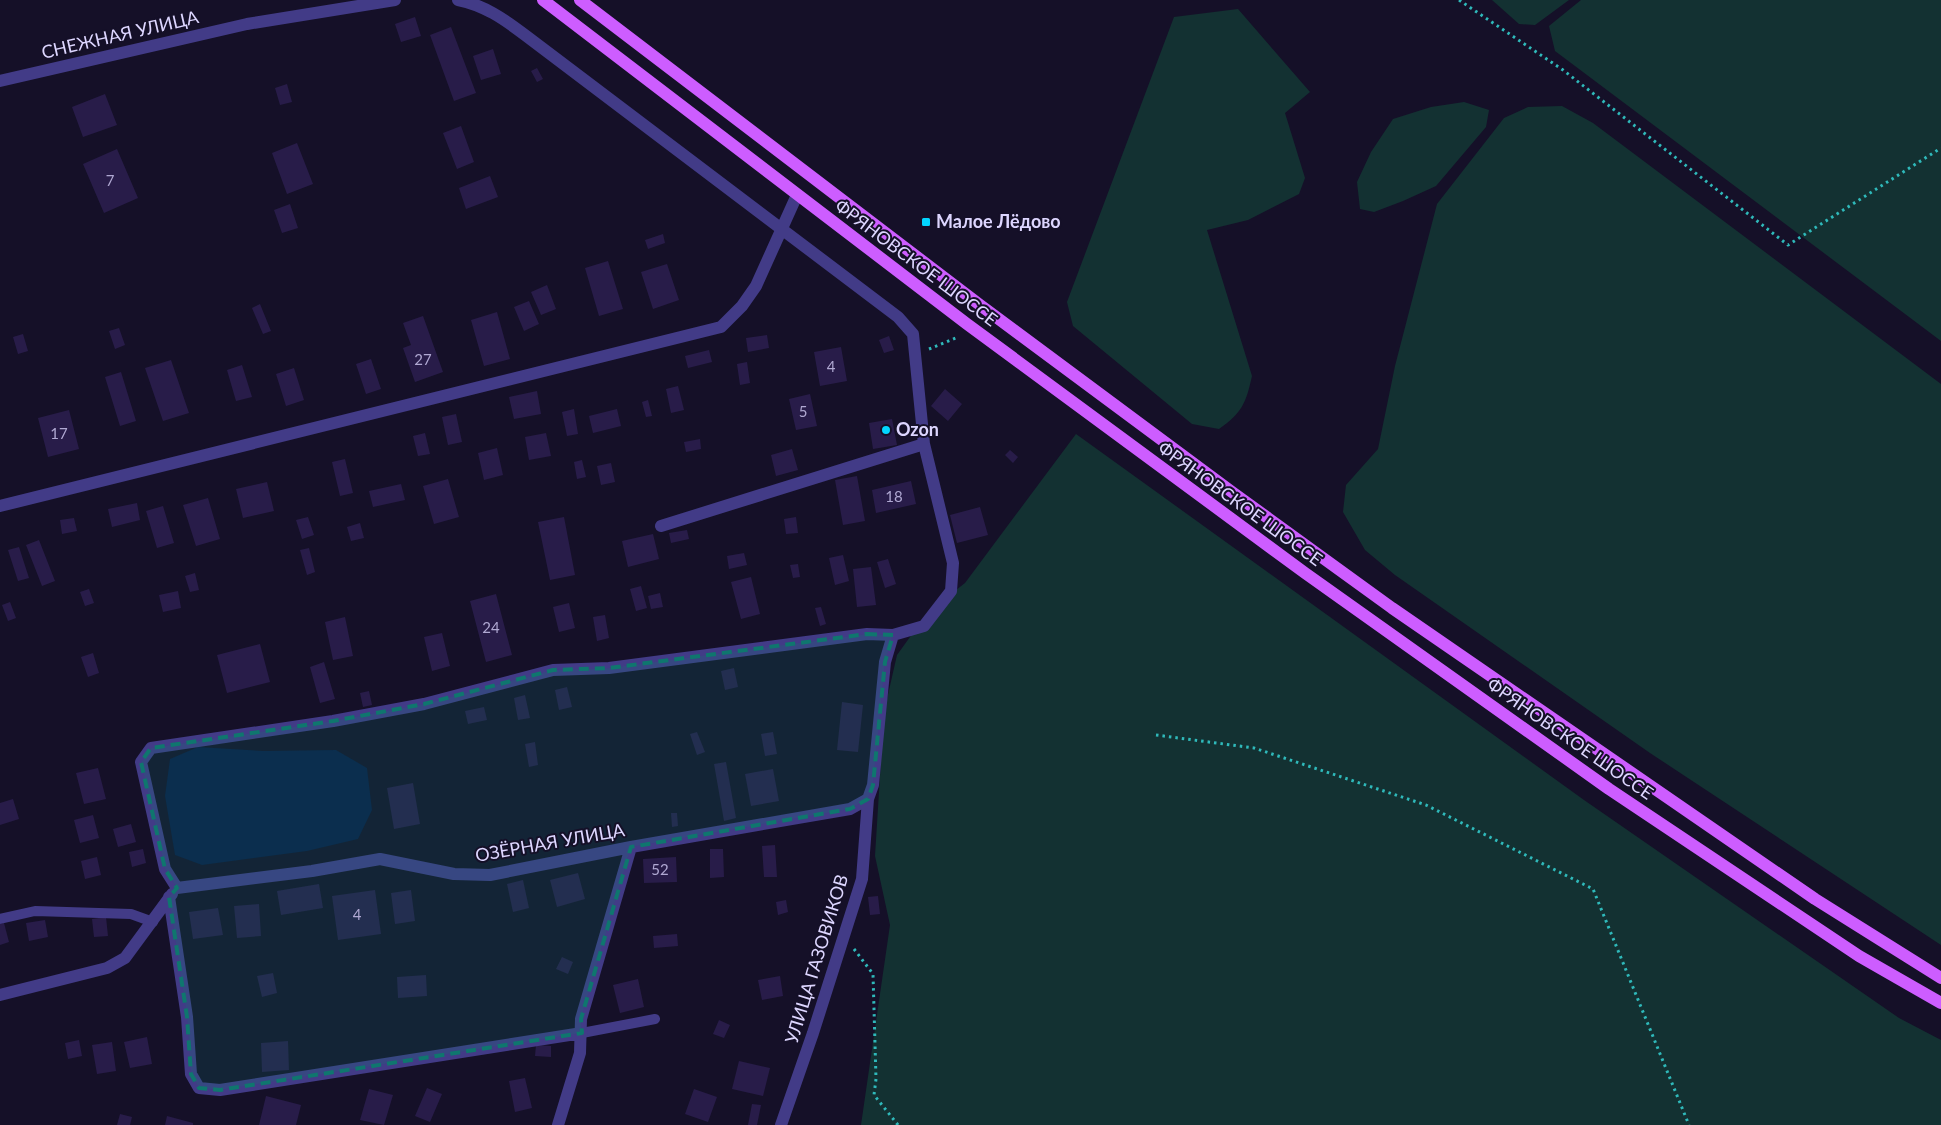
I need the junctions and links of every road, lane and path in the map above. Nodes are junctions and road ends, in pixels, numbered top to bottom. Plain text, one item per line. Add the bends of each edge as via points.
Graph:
1 (396, 0) edge
2 (458, 0) edge
3 (543, 0) edge
4 (580, 0) edge
5 (1459, 0) edge
6 (0, 81) edge
7 (1941, 148) edge
8 (797, 195) junction
9 (782, 229) junction
10 (958, 336) dead end
11 (916, 355) junction
12 (924, 444) junction
13 (0, 506) edge
14 (661, 526) dead end
15 (893, 635) junction
16 (1156, 735) dead end
17 (868, 799) junction
18 (631, 847) junction
19 (173, 893) junction
20 (0, 919) edge
21 (153, 922) junction
22 (843, 939) junction
23 (1941, 978) edge
24 (0, 995) edge
25 (1941, 1003) edge
26 (655, 1019) dead end
27 (582, 1033) junction
28 (558, 1125) edge
29 (781, 1125) edge
30 (898, 1125) edge
31 (1689, 1125) edge

1 - 6 street, СНЕЖНАЯ УЛИЦА via 247,24
2 - 9 street via 499,16 519,30
3 - 8 main road, ФРЯНОВСКОЕ ШОССЕ
4 - 23 main road, ФРЯНОВСКОЕ ШОССЕ via 980,305 1392,608 1815,899
5 - 7 path via 1563,70 1788,245
8 - 9 street
8 - 25 main road, ФРЯНОВСКОЕ ШОССЕ via 1305,573 1593,778 1859,956
9 - 11 street via 898,316 914,334
9 - 13 street via 756,286 721,327
10 - 11 path
11 - 12 street
12 - 14 street
12 - 15 street via 953,563 951,591 924,626
15 - 17 street, УЛИЦА ГАЗОВИКОВ via 885,662 873,785
15 - 19 street via 867,634 609,668 553,670 388,711 151,748 141,762
16 - 31 path via 1254,748 1426,805 1593,889
17 - 18 street, ОЗЁРНАЯ УЛИЦА via 850,809
17 - 22 street, УЛИЦА ГАЗОВИКОВ via 862,879
18 - 19 street, ОЗЁРНАЯ УЛИЦА via 490,875 454,874 380,859
18 - 27 street via 582,1019
19 - 21 street
19 - 27 street via 191,1074 199,1088 220,1090
20 - 21 lane via 35,911 131,914
21 - 24 street via 125,958 107,968
22 - 29 street, УЛИЦА ГАЗОВИКОВ
22 - 30 path via 873,974 874,1095
26 - 27 lane
27 - 28 street via 580,1053

